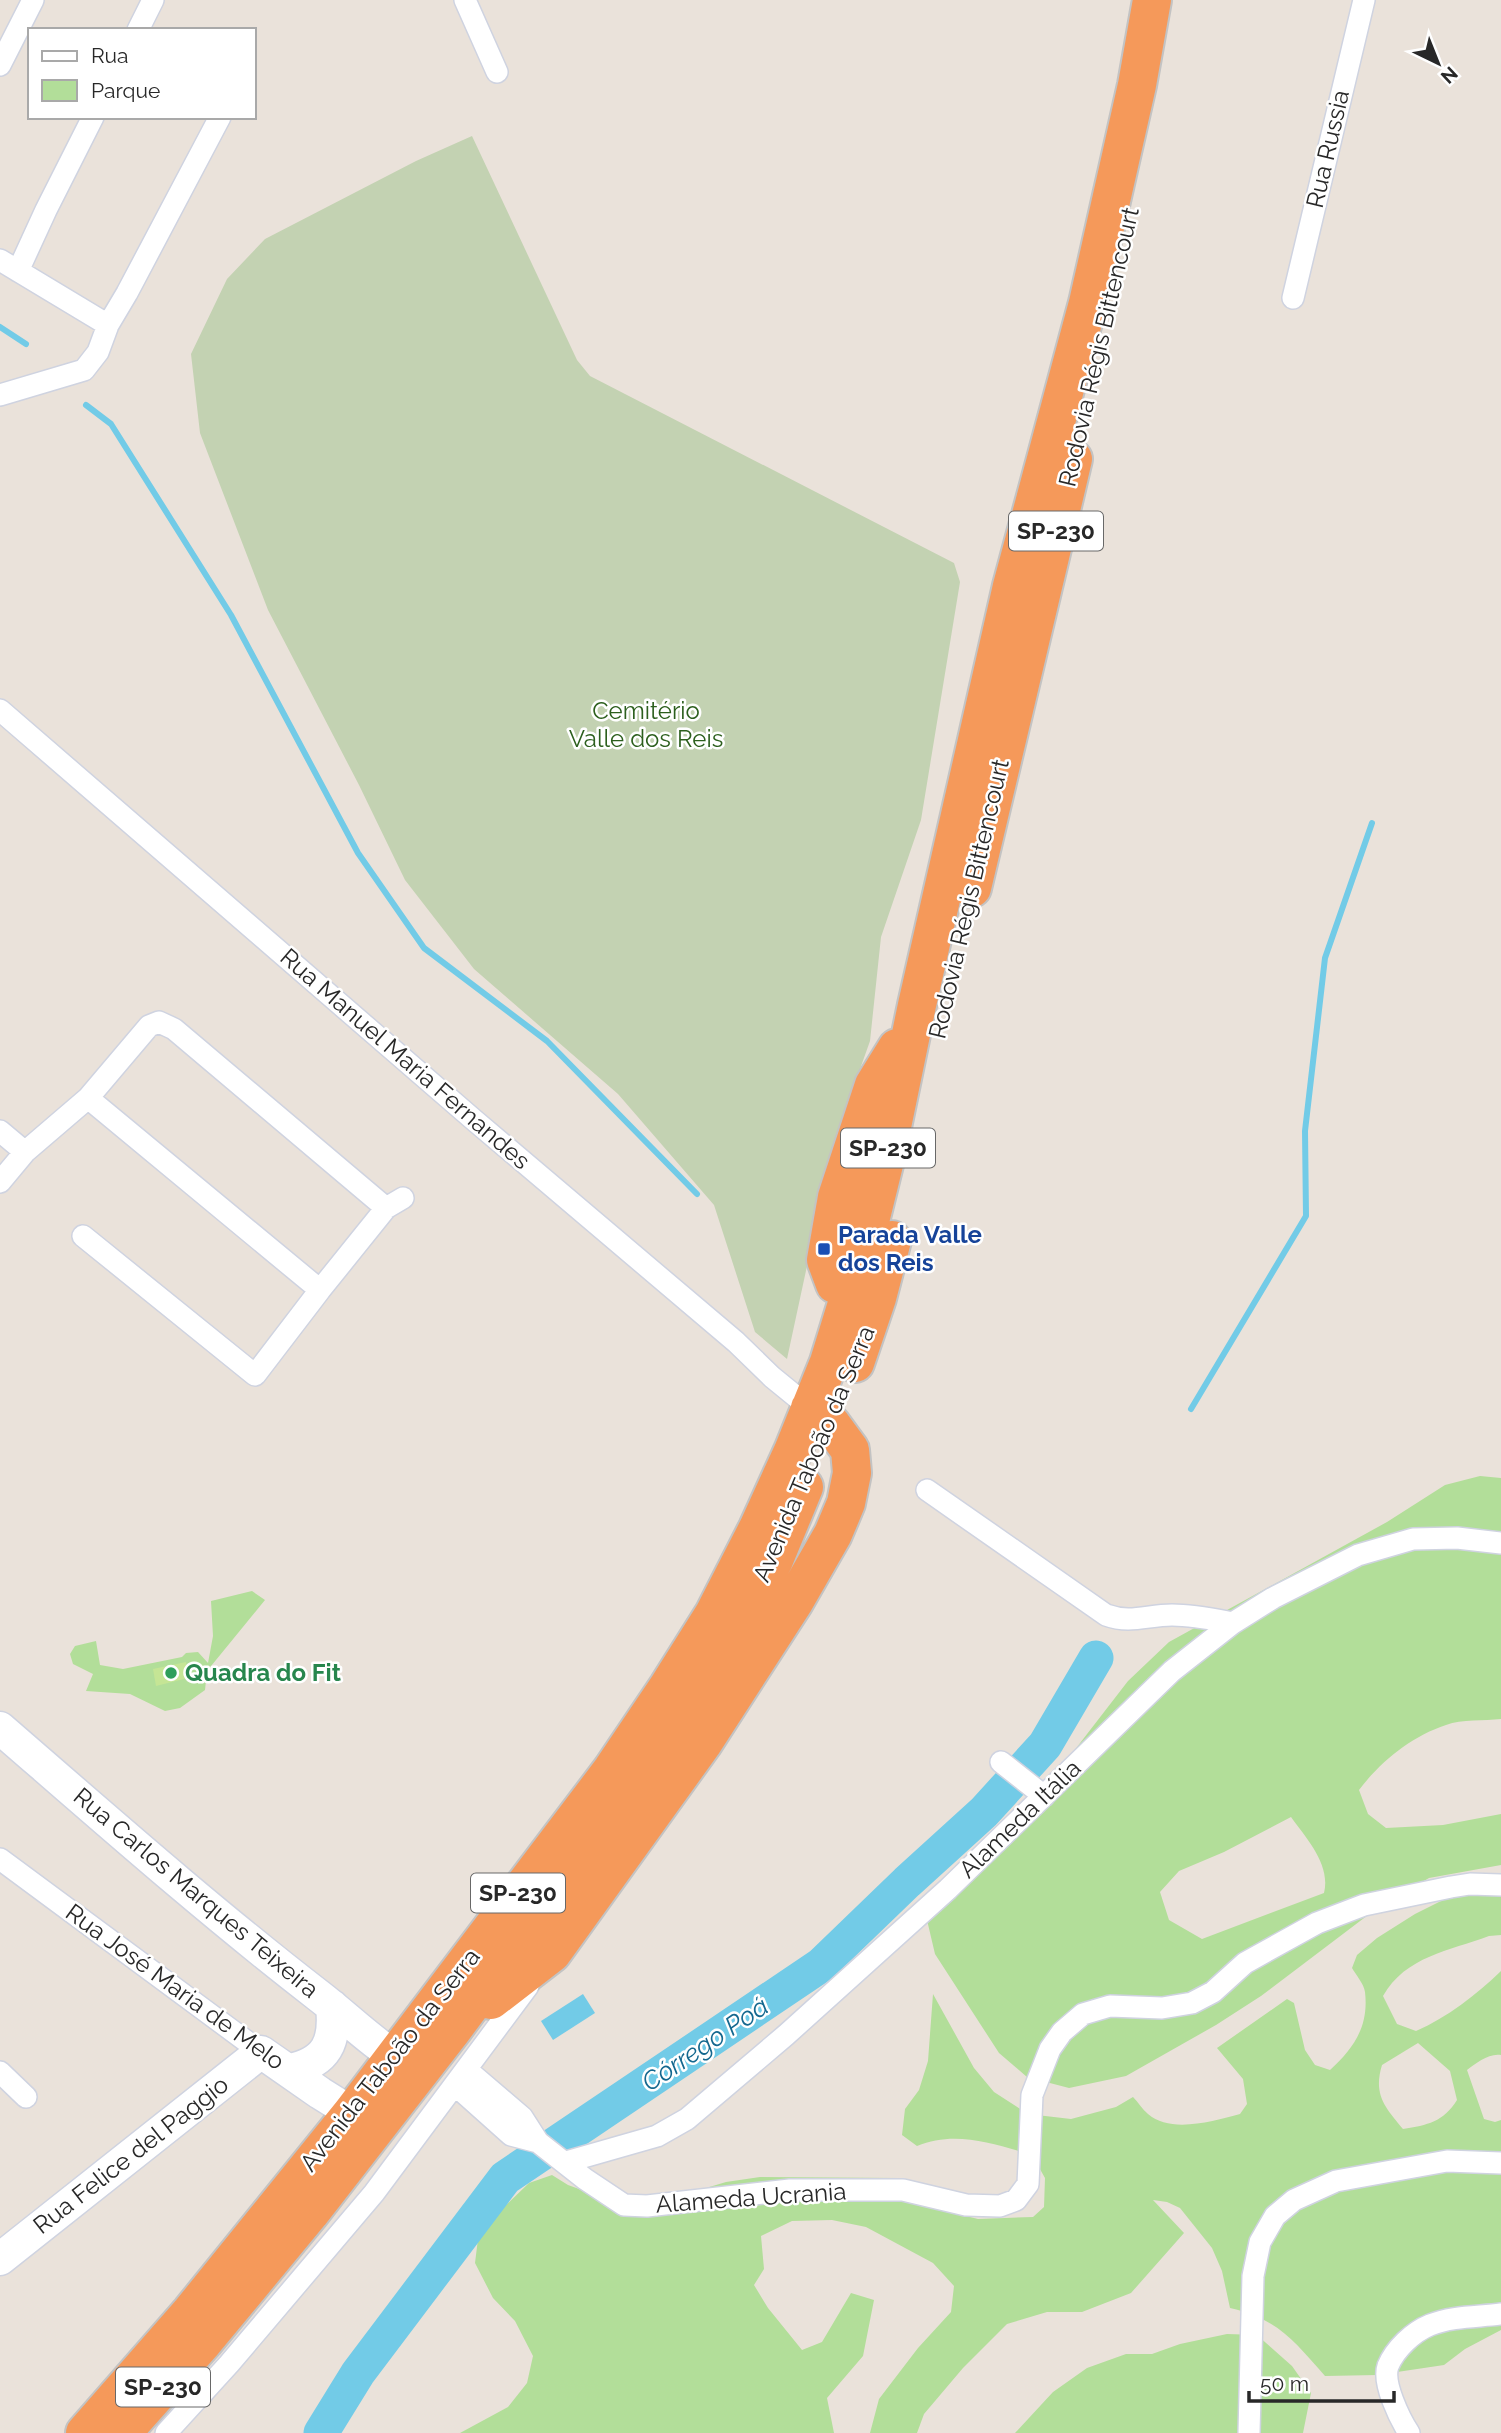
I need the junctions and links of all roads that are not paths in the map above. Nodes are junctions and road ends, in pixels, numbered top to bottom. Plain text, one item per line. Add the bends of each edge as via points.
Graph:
1 (33, 0) edge
2 (153, 0) edge
3 (465, 0) edge
4 (1152, 0) edge
5 (1177, 0) edge
6 (1364, 0) edge
7 (139, 28) edge
8 (0, 65) edge
9 (497, 72) dead end
10 (92, 119) edge
11 (219, 119) edge
12 (9, 266) edge
13 (1293, 298) dead end
14 (108, 325) junction
15 (0, 396) edge
16 (1, 712) edge
17 (916, 1013) joint
18 (931, 1061) joint
19 (88, 1098) junction
20 (0, 1131) edge
21 (25, 1152) junction
22 (0, 1182) edge
23 (83, 1236) dead end
24 (320, 1290) junction
25 (864, 1294) junction
26 (828, 1408) junction
27 (927, 1490) dead end
28 (1501, 1543) edge
29 (1233, 1623) junction
30 (0, 1728) edge
31 (1001, 1762) dead end
32 (1036, 1790) junction
33 (0, 1859) edge
34 (1501, 1885) edge
35 (552, 1953) junction
36 (332, 2006) junction
37 (453, 2029) junction
38 (261, 2052) junction
39 (394, 2056) junction
40 (290, 2070) junction
41 (0, 2072) edge
42 (461, 2077) junction
43 (26, 2097) dead end
44 (352, 2113) junction
45 (552, 2153) junction
46 (1501, 2163) edge
47 (0, 2259) edge
48 (1501, 2314) edge
49 (85, 2433) edge
50 (122, 2433) edge
51 (166, 2433) edge
52 (1249, 2433) edge
53 (1409, 2433) edge

1 - 8 street
2 - 7 street
3 - 9 street
4 - 17 highway, Rodovia Régis Bittencourt / SP-230 via 1088,303 1012,586
5 - 18 highway, Rodovia Régis Bittencourt / SP-230 via 1172,38
6 - 13 street, Rua Russia
10 - 12 street via 46,210
11 - 14 street
12 - 14 street
14 - 15 street via 98,352 83,370
16 - 26 street, Rua Manuel Maria Fernandes via 469,1125 736,1342 772,1377
17 - 25 highway, Avenida Taboão da Serra / SP-230
18 - 25 highway, Avenida Taboão da Serra
19 - 21 street
19 - 24 street
19 - 24 street via 149,1026 159,1022 174,1029 395,1203
20 - 21 street
21 - 22 street
23 - 24 street via 255,1375
25 - 26 highway, Avenida Taboão da Serra / SP-230 via 829,1362
26 - 35 highway via 850,1450 852,1473 833,1534 703,1743
26 - 37 highway, Avenida Taboão da Serra / SP-230 via 774,1560 741,1620 657,1756
26 - 39 highway, Avenida Taboão da Serra / SP-230 via 675,1677 612,1769
27 - 29 street via 1105,1615 1118,1620 1196,1616
28 - 29 street, Alameda Itália via 1413,1539 1359,1555
29 - 32 street, Alameda Itália
30 - 36 street, Rua Carlos Marques Teixeira via 240,1935
31 - 32 street
32 - 45 street, Alameda Itália via 948,1889 687,2119 657,2136
33 - 38 street, Rua José Maria de Melo
34 - 45 street, Alameda Ucrania via 1470,1884 1364,1905 1282,1941 1192,2003 1162,2008 1110,2006 1083,2014 1050,2049 1032,2095 1028,2184 1016,2200 1000,2206 966,2205 903,2190 790,2190 624,2205
35 - 37 highway
35 - 42 street
36 - 39 street, Rua Carlos Marques Teixeira
36 - 40 street via 335,2028 329,2045 308,2066
37 - 50 highway, Avenida Taboão da Serra / SP-230 via 310,2213
38 - 40 street, Rua José Maria de Melo
38 - 47 street, Rua Felice del Paggio
39 - 44 highway, Avenida Taboão da Serra / SP-230
40 - 44 street, Rua José Maria de Melo
41 - 43 street
42 - 45 street, Alameda Ucrania via 522,2117
42 - 51 street via 374,2193
44 - 49 highway, Avenida Taboão da Serra / SP-230 via 191,2312
46 - 52 street via 1447,2161 1336,2181 1294,2200 1275,2217 1260,2242 1253,2276
48 - 53 street via 1430,2325 1403,2343 1387,2368 1399,2418

